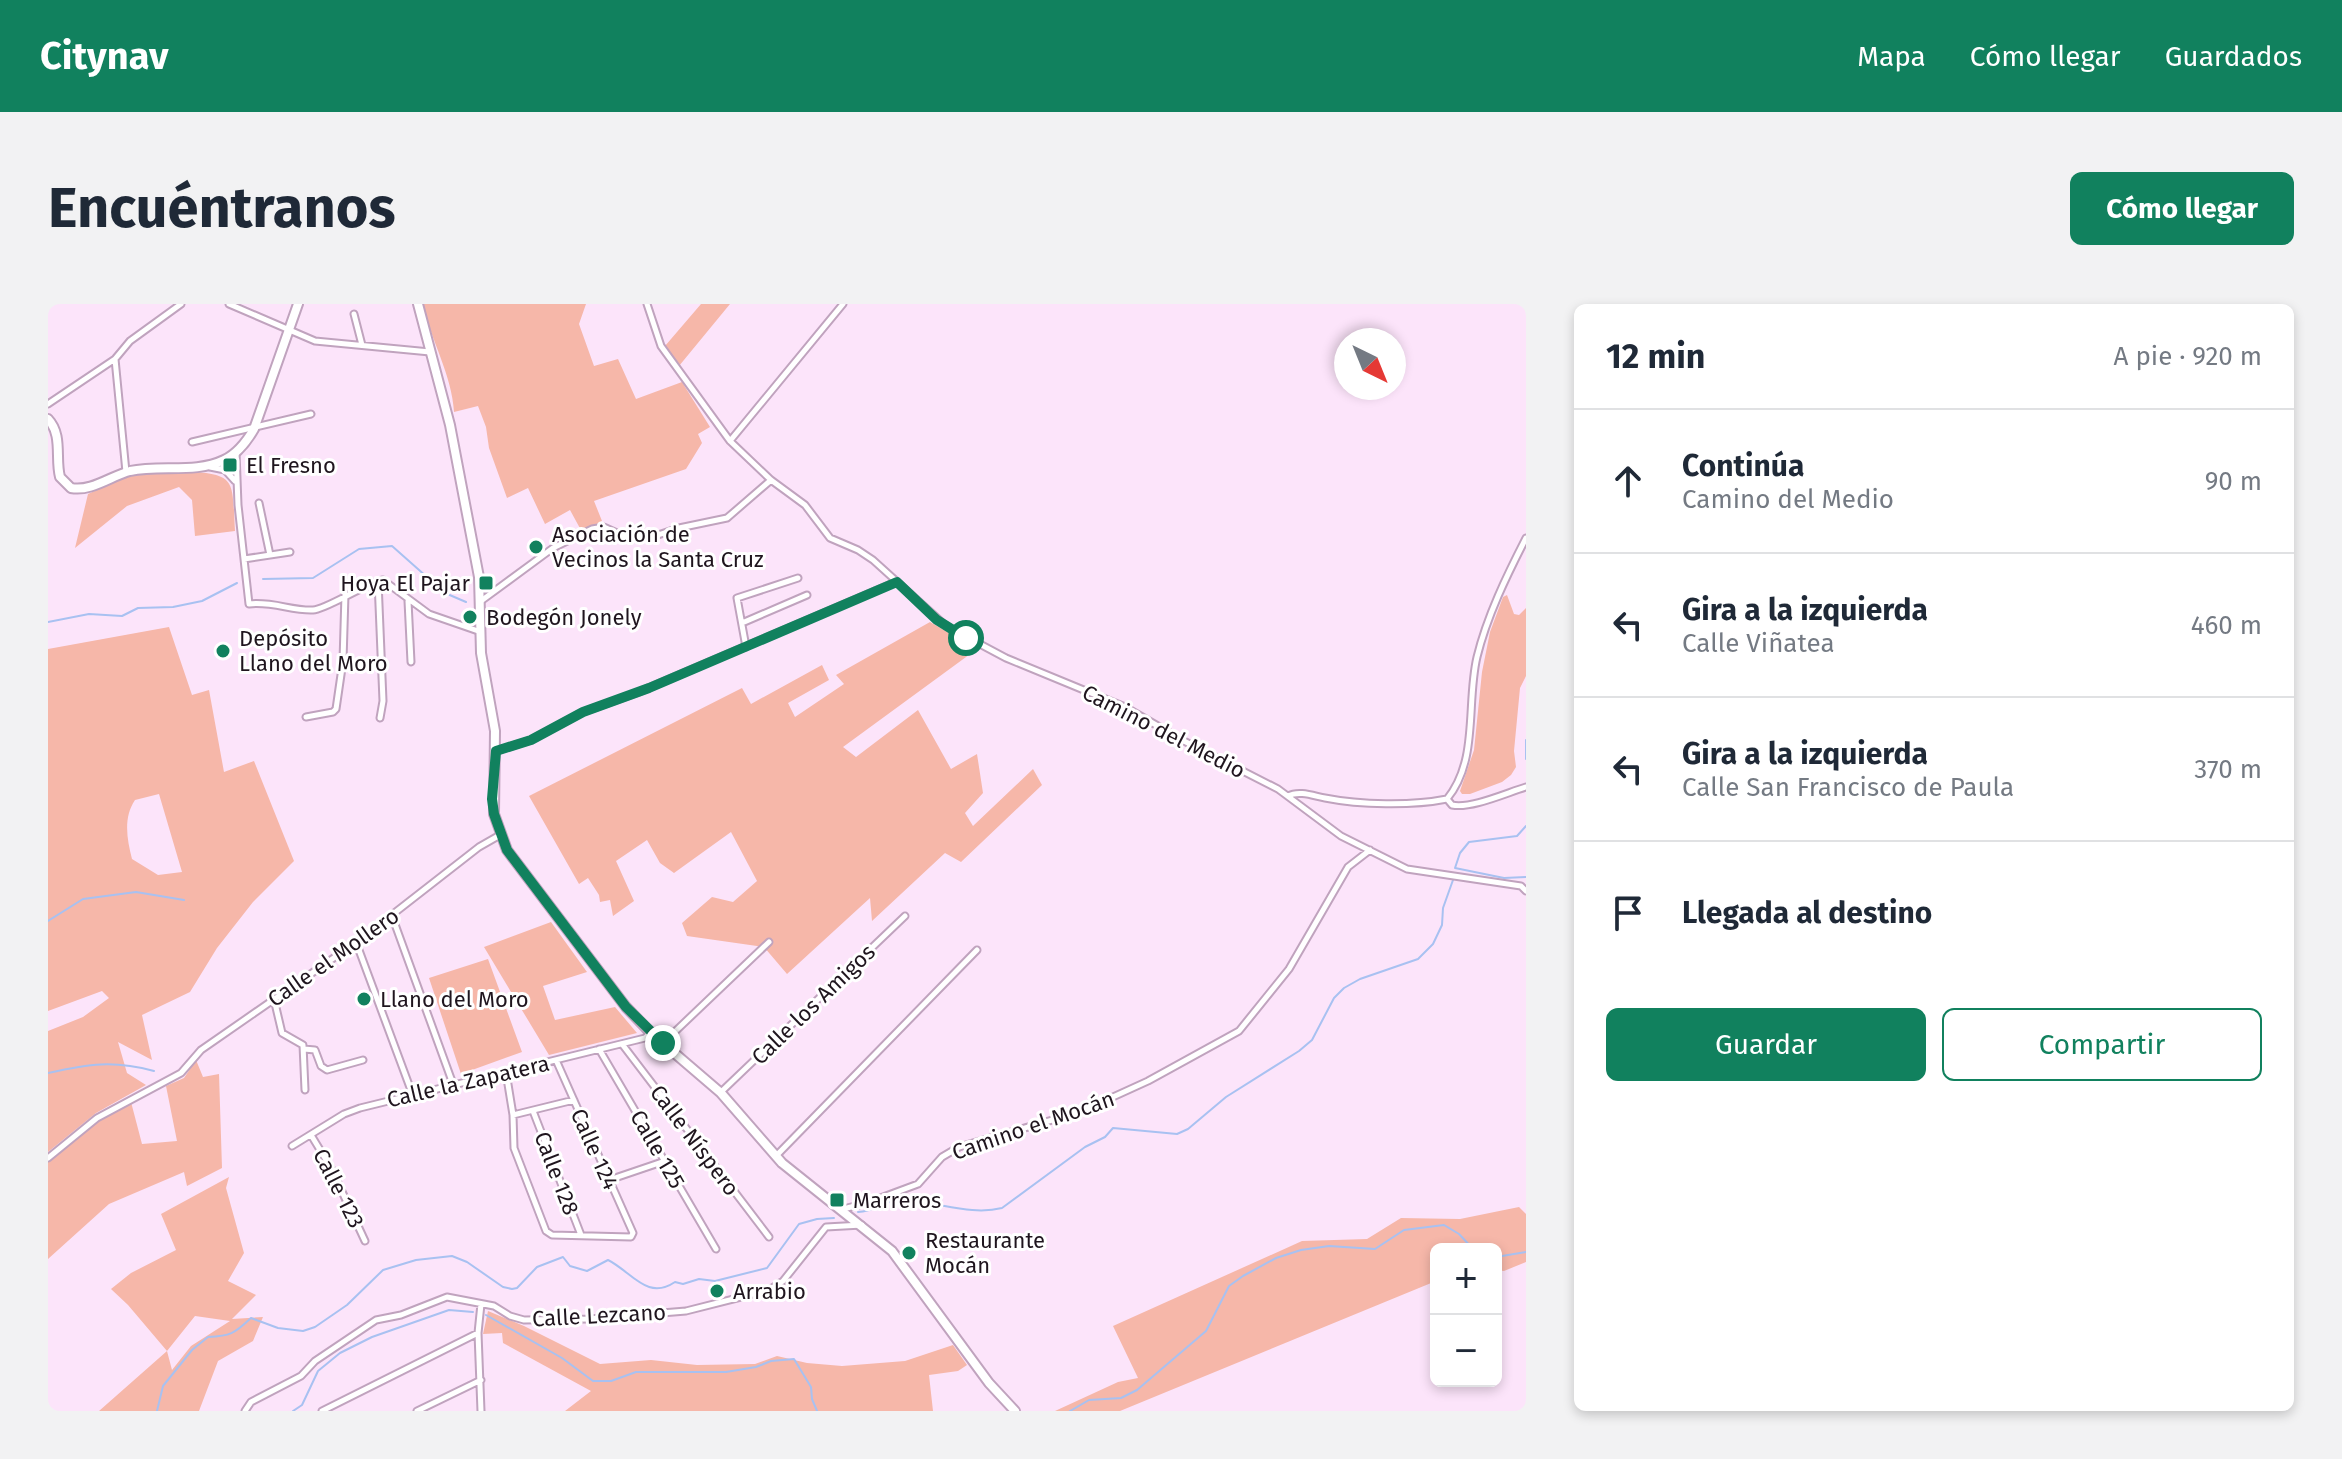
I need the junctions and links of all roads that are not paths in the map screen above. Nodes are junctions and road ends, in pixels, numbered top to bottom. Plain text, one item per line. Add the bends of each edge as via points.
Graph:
1 (181, 304) edge
2 (229, 304) edge
3 (298, 304) edge
4 (418, 304) edge
5 (647, 304) edge
6 (843, 304) edge
7 (354, 314) dead end
8 (289, 330) junction
9 (362, 345) junction
10 (430, 352) junction
11 (115, 359) junction
12 (48, 404) edge
13 (311, 414) dead end
14 (48, 419) edge
15 (254, 429) junction
16 (730, 441) junction
17 (192, 442) dead end
18 (236, 451) junction
19 (203, 466) junction
20 (126, 472) junction
21 (771, 480) junction
22 (236, 482) junction
23 (259, 503) dead end
24 (1526, 538) edge
25 (290, 552) dead end
26 (270, 555) junction
27 (244, 559) junction
28 (798, 578) dead end
29 (378, 581) junction
30 (897, 582) junction
31 (345, 594) junction
32 (807, 595) dead end
33 (408, 600) junction
34 (481, 601) junction
35 (742, 623) junction
36 (481, 632) junction
37 (746, 647) junction
38 (411, 662) dead end
39 (306, 717) dead end
40 (380, 718) dead end
41 (496, 751) junction
42 (1526, 787) edge
43 (1288, 796) junction
44 (1447, 799) junction
45 (500, 835) junction
46 (1370, 850) junction
47 (1526, 891) edge
48 (392, 916) junction
49 (905, 916) dead end
50 (356, 942) junction
51 (769, 942) dead end
52 (977, 950) dead end
53 (274, 999) junction
54 (651, 1033) junction
55 (663, 1043) junction
56 (622, 1044) junction
57 (304, 1049) junction
58 (599, 1049) junction
59 (363, 1060) dead end
60 (556, 1060) junction
61 (506, 1072) junction
62 (453, 1084) junction
63 (305, 1090) dead end
64 (412, 1093) junction
65 (721, 1093) junction
66 (574, 1100) junction
67 (533, 1111) junction
68 (513, 1115) junction
69 (311, 1135) junction
70 (292, 1146) dead end
71 (775, 1156) junction
72 (48, 1158) edge
73 (665, 1161) junction
74 (609, 1180) junction
75 (843, 1209) junction
76 (863, 1225) junction
77 (581, 1235) junction
78 (769, 1237) dead end
79 (365, 1241) dead end
80 (716, 1249) dead end
81 (481, 1304) junction
82 (478, 1333) junction
83 (481, 1380) junction
84 (245, 1411) edge
85 (322, 1411) edge
86 (417, 1411) edge
87 (481, 1411) edge
88 (1015, 1411) edge

1 - 11 street via 130,341
2 - 8 street
3 - 8 main road
4 - 10 main road
5 - 16 street, Camino del Medio via 661,346
6 - 16 street
7 - 9 street
8 - 9 street via 315,341
8 - 15 main road
9 - 10 street
10 - 34 main road via 450,425
11 - 12 street
11 - 20 street
13 - 15 street
14 - 20 main road via 55,429 59,473 66,485 84,488
15 - 17 street
15 - 18 main road
16 - 21 street, Camino del Medio
18 - 19 main road
18 - 22 street
19 - 20 main road
19 - 22 street via 225,470
21 - 30 street, Camino del Medio via 805,505 830,538 865,554
21 - 34 street via 727,518 649,538 592,529 553,548
22 - 27 street
23 - 26 street
24 - 44 street via 1481,640 1467,749
25 - 26 street
26 - 27 street
27 - 31 street via 249,604 314,610
28 - 35 street via 737,598
29 - 31 street
29 - 33 street via 389,583
29 - 40 street
30 - 37 street
30 - 43 street, Camino del Medio via 937,620 966,638 1125,707
31 - 39 street via 336,709
32 - 35 street
33 - 36 street via 433,616
33 - 38 street
34 - 36 main road
35 - 37 street
36 - 41 main road
37 - 41 street
41 - 45 main road via 492,799
42 - 44 street via 1469,806 1452,805
43 - 44 street via 1398,803
43 - 46 street, Camino del Medio via 1341,836
45 - 48 street, Calle el Mollero
45 - 54 main road via 626,1007
46 - 47 street, Camino del Medio via 1414,872 1476,878
46 - 75 street, Camino el Mocán via 1348,867 1289,969 1239,1031 1080,1112 959,1147 918,1184
48 - 50 street, Calle el Mollero
48 - 62 street
49 - 65 street, Calle los Amigos
50 - 53 street, Calle el Mollero
50 - 64 street
51 - 55 street
52 - 71 street
53 - 57 street via 282,1033
53 - 72 street, Calle el Mollero via 201,1050 181,1073 97,1118
54 - 55 main road
54 - 56 street, Calle la Zapatera
55 - 65 main road
56 - 58 street, Calle la Zapatera
56 - 78 street, Calle Níspero
57 - 59 street via 315,1050 327,1070
57 - 63 street
58 - 60 street, Calle la Zapatera
58 - 73 street, Calle 125
60 - 61 street, Calle la Zapatera
60 - 66 street, Calle 124
61 - 62 street, Calle la Zapatera
61 - 68 street
62 - 64 street, Calle la Zapatera
64 - 69 street, Calle la Zapatera via 344,1114
65 - 71 main road
66 - 67 street
66 - 74 street, Calle 124
67 - 68 street
67 - 77 street, Calle 128
68 - 77 street via 514,1148 549,1234
69 - 70 street, Calle la Zapatera
69 - 79 street, Calle 123
71 - 75 main road
73 - 74 street
73 - 80 street, Calle 125
74 - 77 street, Calle 124 via 631,1237
75 - 76 main road
76 - 81 street, Calle Lezcano via 826,1227 783,1281 769,1290 686,1311 524,1320
76 - 88 main road via 904,1265
81 - 82 street
81 - 84 street, Calle Lezcano via 447,1297 376,1320
82 - 83 street
82 - 85 street
83 - 86 street
83 - 87 street

